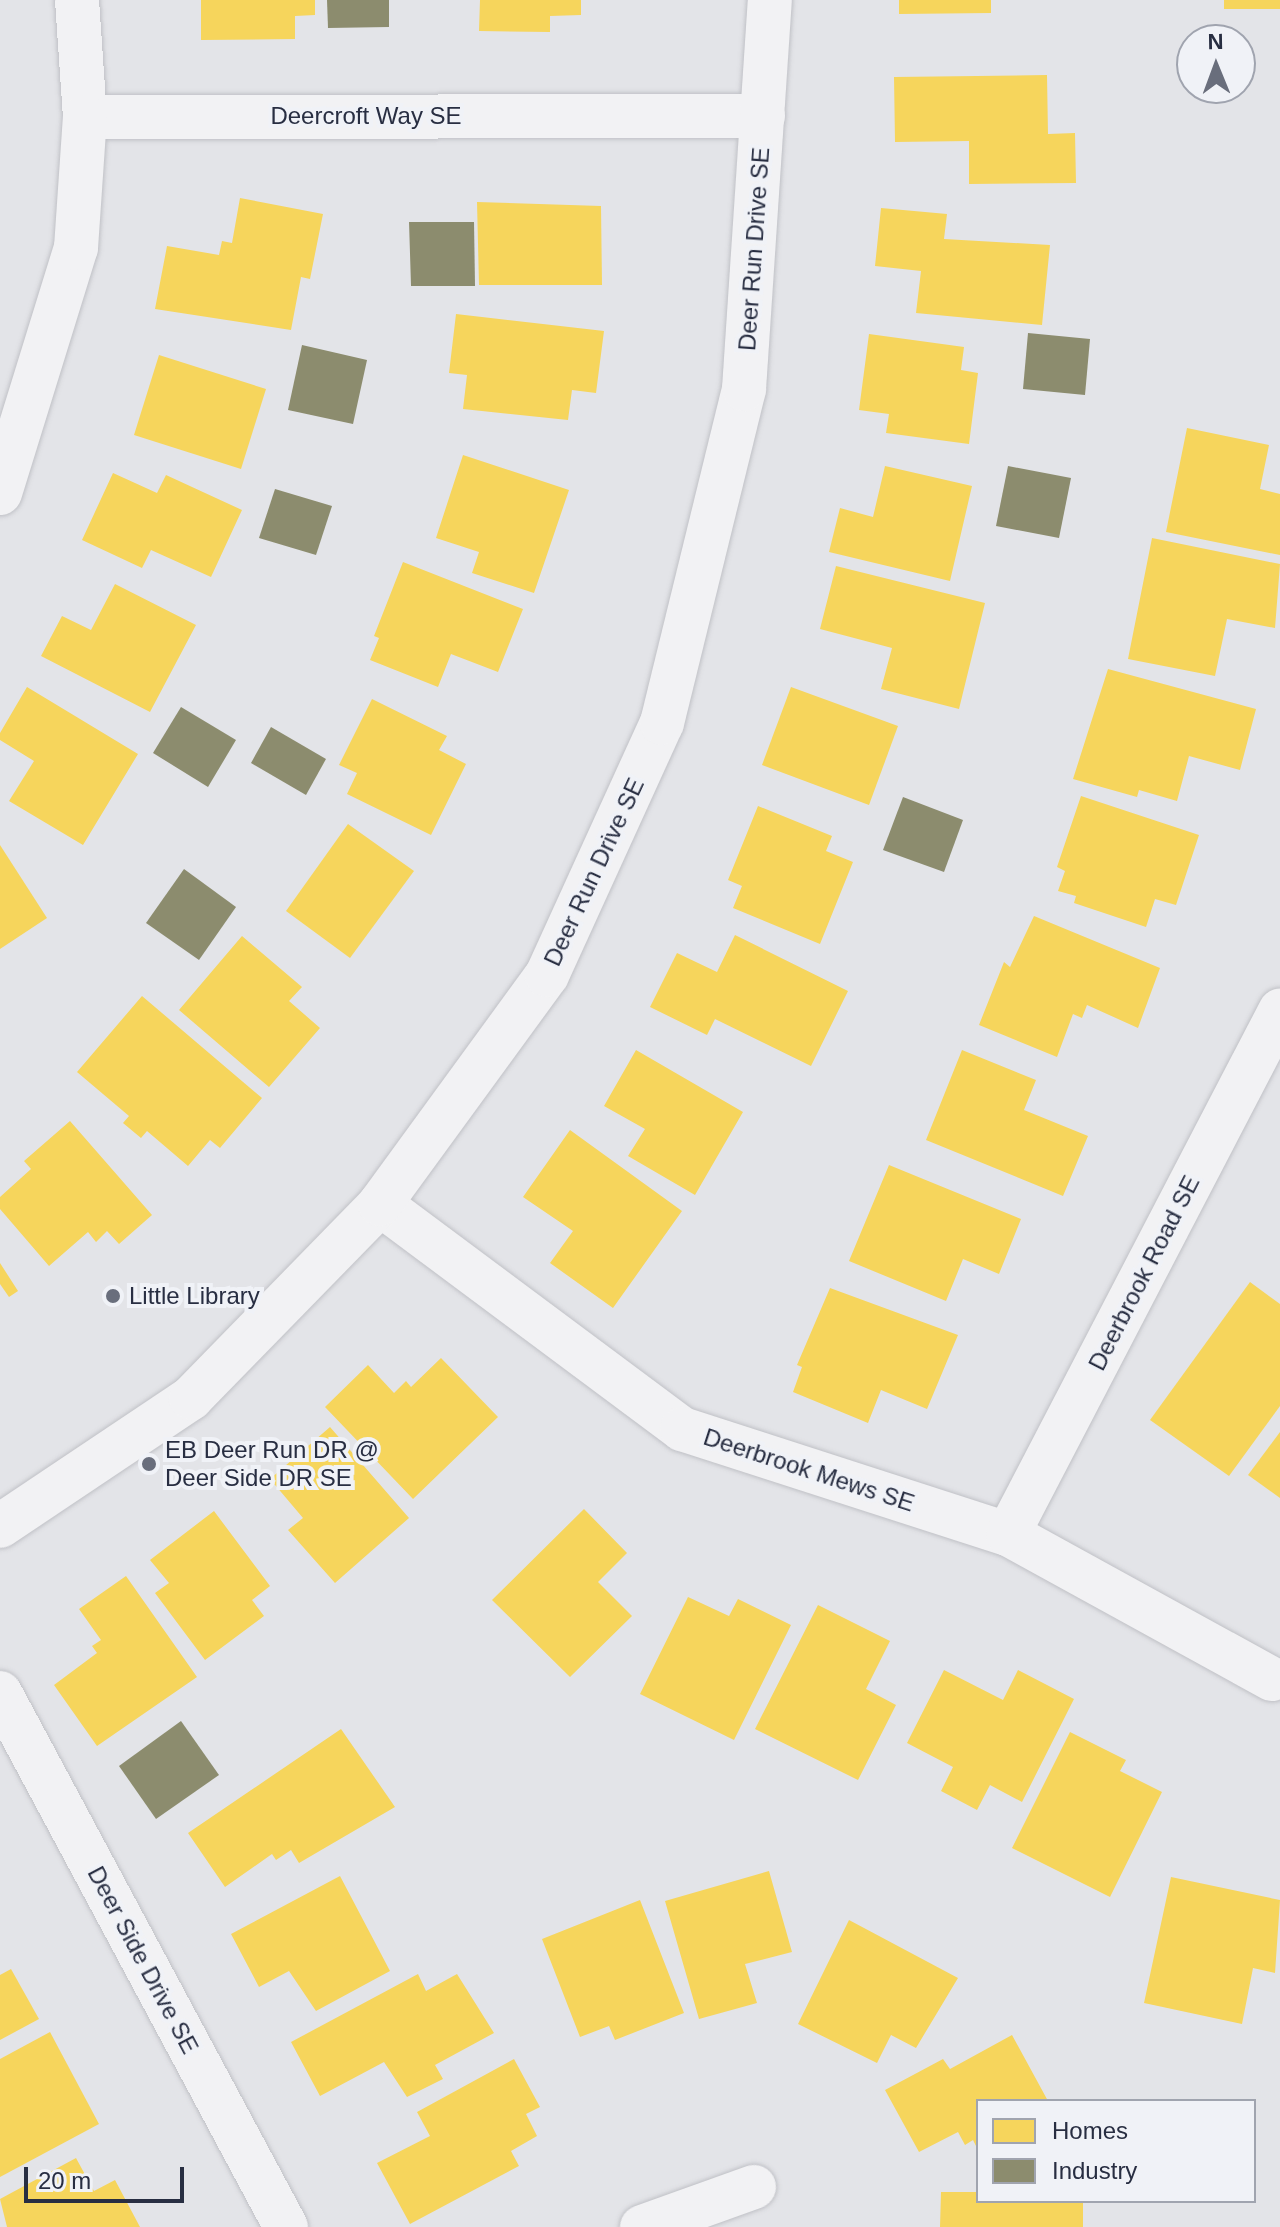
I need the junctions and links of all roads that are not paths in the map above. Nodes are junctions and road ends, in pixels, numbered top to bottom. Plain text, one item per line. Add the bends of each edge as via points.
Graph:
1 (77, 0) edge
2 (770, 0) edge
3 (763, 116) junction
4 (85, 117) junction
5 (0, 493) edge
6 (1280, 1011) edge
7 (380, 1204) junction
8 (0, 1526) edge
9 (1008, 1534) junction
10 (1272, 1679) dead end
11 (0, 1693) edge
12 (754, 2187) dead end
13 (286, 2227) edge
14 (642, 2227) edge

1 - 4 street
2 - 3 street, Deer Run Drive SE
3 - 4 street, Deercroft Way SE
3 - 7 street, Deer Run Drive SE via 744,389 662,723 547,975
4 - 5 street via 76,248
6 - 9 street, Deerbrook Road SE
7 - 8 street, Deer Run Drive SE via 191,1398
7 - 9 street, Deerbrook Mews SE via 682,1429
9 - 10 street, Deerbrook Mews SE
11 - 13 street, Deer Side Drive SE
12 - 14 street

